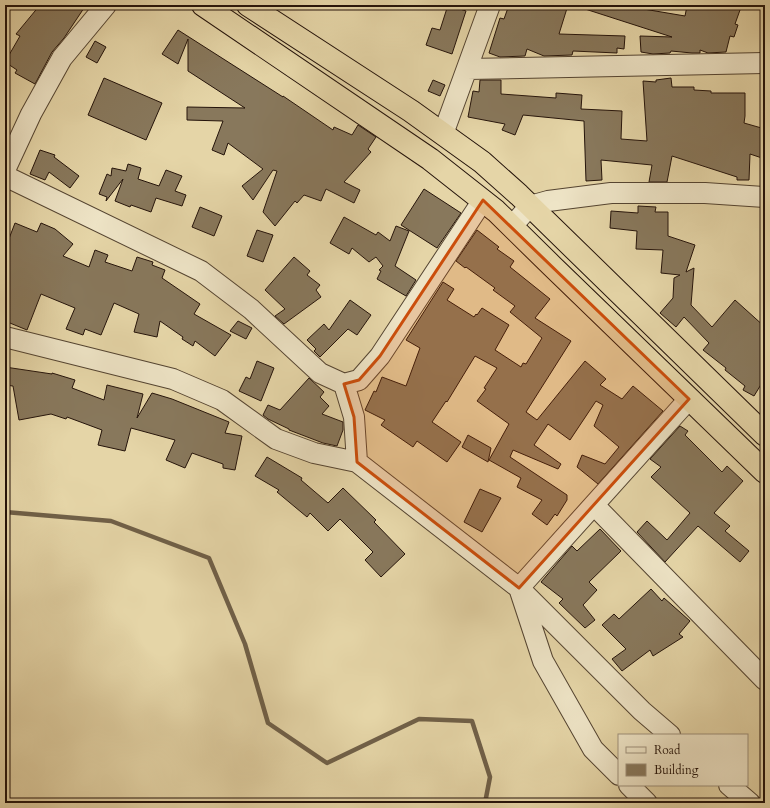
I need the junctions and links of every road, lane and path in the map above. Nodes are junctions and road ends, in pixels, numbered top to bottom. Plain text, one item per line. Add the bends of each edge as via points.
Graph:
1 (106, 5) edge
2 (203, 5) edge
3 (243, 5) edge
4 (248, 5) edge
5 (490, 5) edge
6 (229, 22) junction
7 (765, 63) edge
8 (467, 69) junction
9 (443, 134) junction
10 (5, 170) edge
11 (5, 176) edge
12 (765, 197) edge
13 (483, 200) junction
14 (530, 206) junction
15 (512, 226) junction
16 (5, 337) edge
17 (344, 384) junction
18 (689, 399) junction
19 (765, 435) edge
20 (357, 462) junction
21 (765, 472) edge
22 (594, 505) junction
23 (519, 588) junction
24 (765, 680) edge
25 (669, 734) edge
26 (618, 774) edge
27 (630, 786) edge
28 (730, 786) edge
29 (647, 803) edge
30 (750, 803) edge

1 - 10 street via 62,58 30,114
2 - 6 highway
3 - 6 highway
4 - 9 highway
5 - 8 street
6 - 13 highway via 430,159
7 - 8 street
8 - 9 street
9 - 14 highway via 482,162
11 - 17 street via 201,271 251,309 320,373
12 - 14 street via 705,193 611,193 548,201
13 - 15 highway
13 - 17 street via 380,356 359,380
14 - 15 street
14 - 19 highway
15 - 18 highway
16 - 20 street via 173,379 222,400 276,439 314,453
17 - 20 street via 354,417
18 - 21 highway
18 - 22 street
20 - 23 street
22 - 23 street
22 - 24 street
23 - 25 street via 642,711
23 - 26 street via 543,661 593,749
27 - 29 street
28 - 30 street

